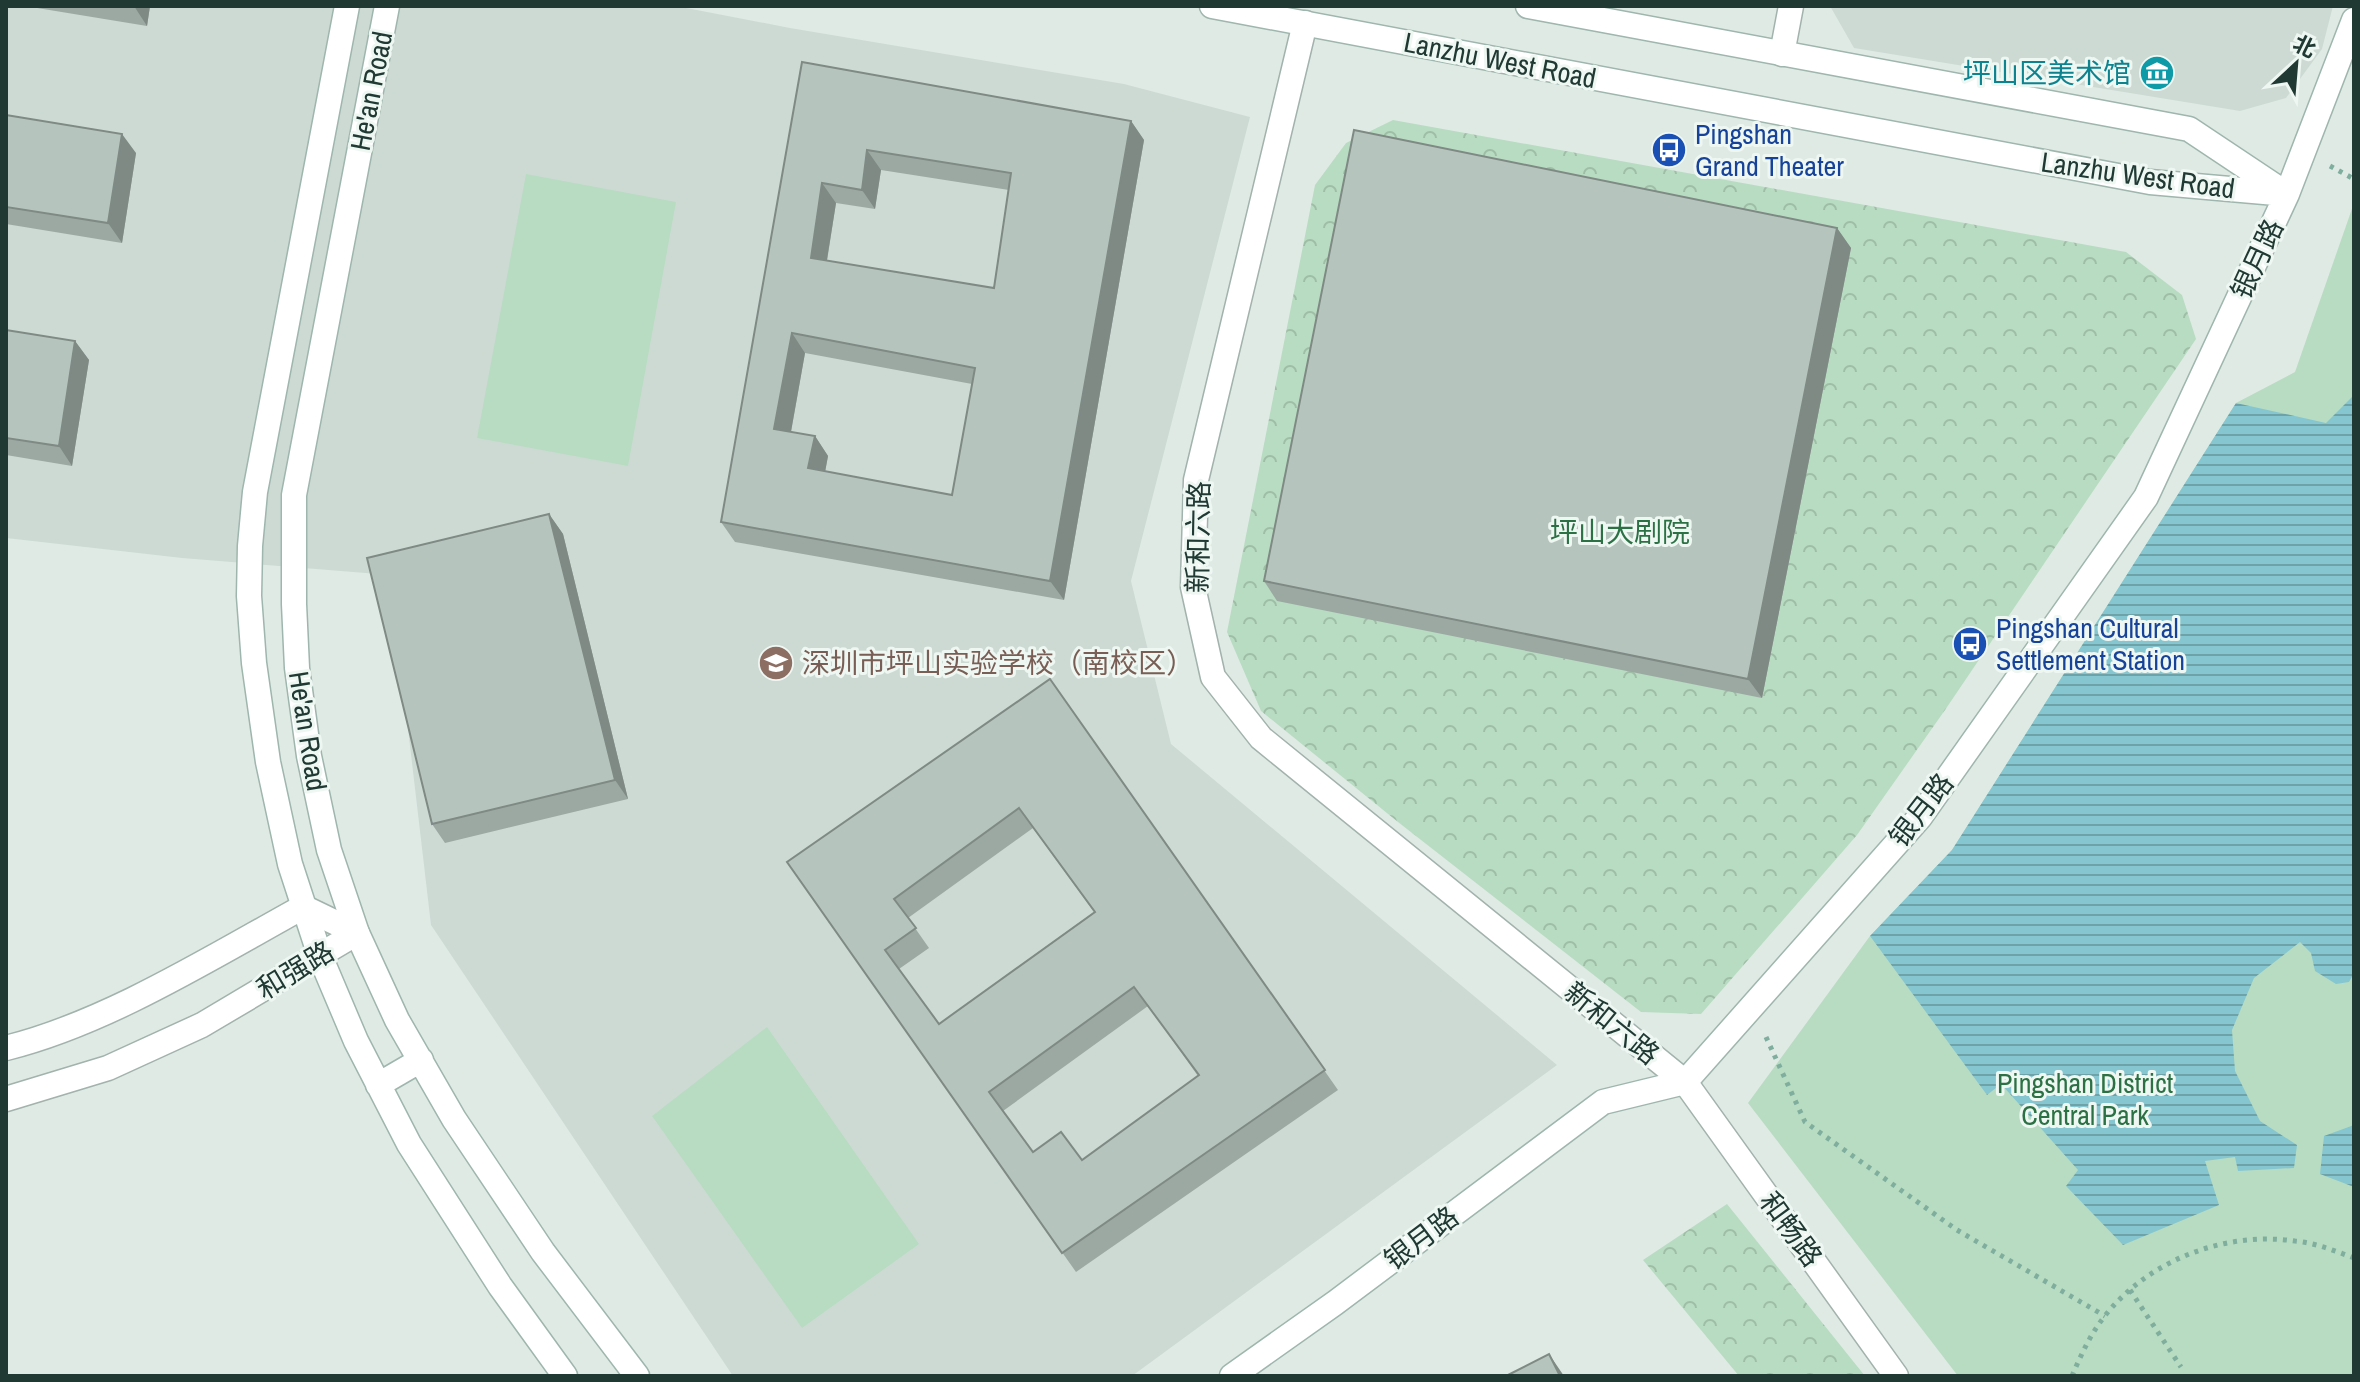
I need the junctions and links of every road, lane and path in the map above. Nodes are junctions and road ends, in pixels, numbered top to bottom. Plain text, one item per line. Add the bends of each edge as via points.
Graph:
1 (347, 6) edge
2 (387, 6) edge
3 (1212, 6) edge
4 (1528, 6) edge
5 (1791, 6) edge
6 (2354, 20) edge
7 (1305, 23) junction
8 (1782, 54) junction
9 (2287, 194) junction
10 (303, 907) junction
11 (357, 933) junction
12 (320, 956) junction
13 (1752, 1007) junction
14 (6, 1048) edge
15 (421, 1060) junction
16 (1685, 1082) junction
17 (378, 1085) junction
18 (6, 1099) edge
19 (2354, 1258) edge
20 (2130, 1290) junction
21 (2105, 1316) junction
22 (2181, 1367) dead end
23 (565, 1376) edge
24 (637, 1376) edge
25 (1232, 1376) edge
26 (1896, 1376) edge
27 (2072, 1376) edge

1 - 10 street, He'an Road via 255,492 250,546 254,663 268,762
2 - 11 street, He'an Road via 294,495 297,668 309,756 329,850
3 - 7 street, Lanzhu West Road
4 - 8 street, Lanzhu West Road
5 - 8 street
6 - 9 street, 银月路
7 - 9 street, Lanzhu West Road via 2150,182
7 - 16 street, 新和六路 via 1196,480 1193,587 1213,677 1261,738
8 - 9 street, Lanzhu West Road via 2189,129
9 - 13 street, 银月路 via 2146,497 1920,817
10 - 11 street, 和强路
10 - 12 street, He'an Road
10 - 14 street, 和强路 via 89,1019
11 - 12 street, 和强路
11 - 15 street, He'an Road
12 - 17 street, He'an Road
12 - 18 street, 和强路 via 202,1025 108,1068
13 - 16 street, 银月路
13 - 21 path via 1805,1122 1957,1230
15 - 17 street
15 - 24 street, He'an Road via 543,1252
16 - 25 street, 银月路 via 1603,1102
16 - 26 street, 和畅路
17 - 23 street, He'an Road via 409,1144 500,1286
19 - 20 path via 2296,1241 2225,1243 2190,1253
20 - 21 path
20 - 22 path
21 - 27 path

